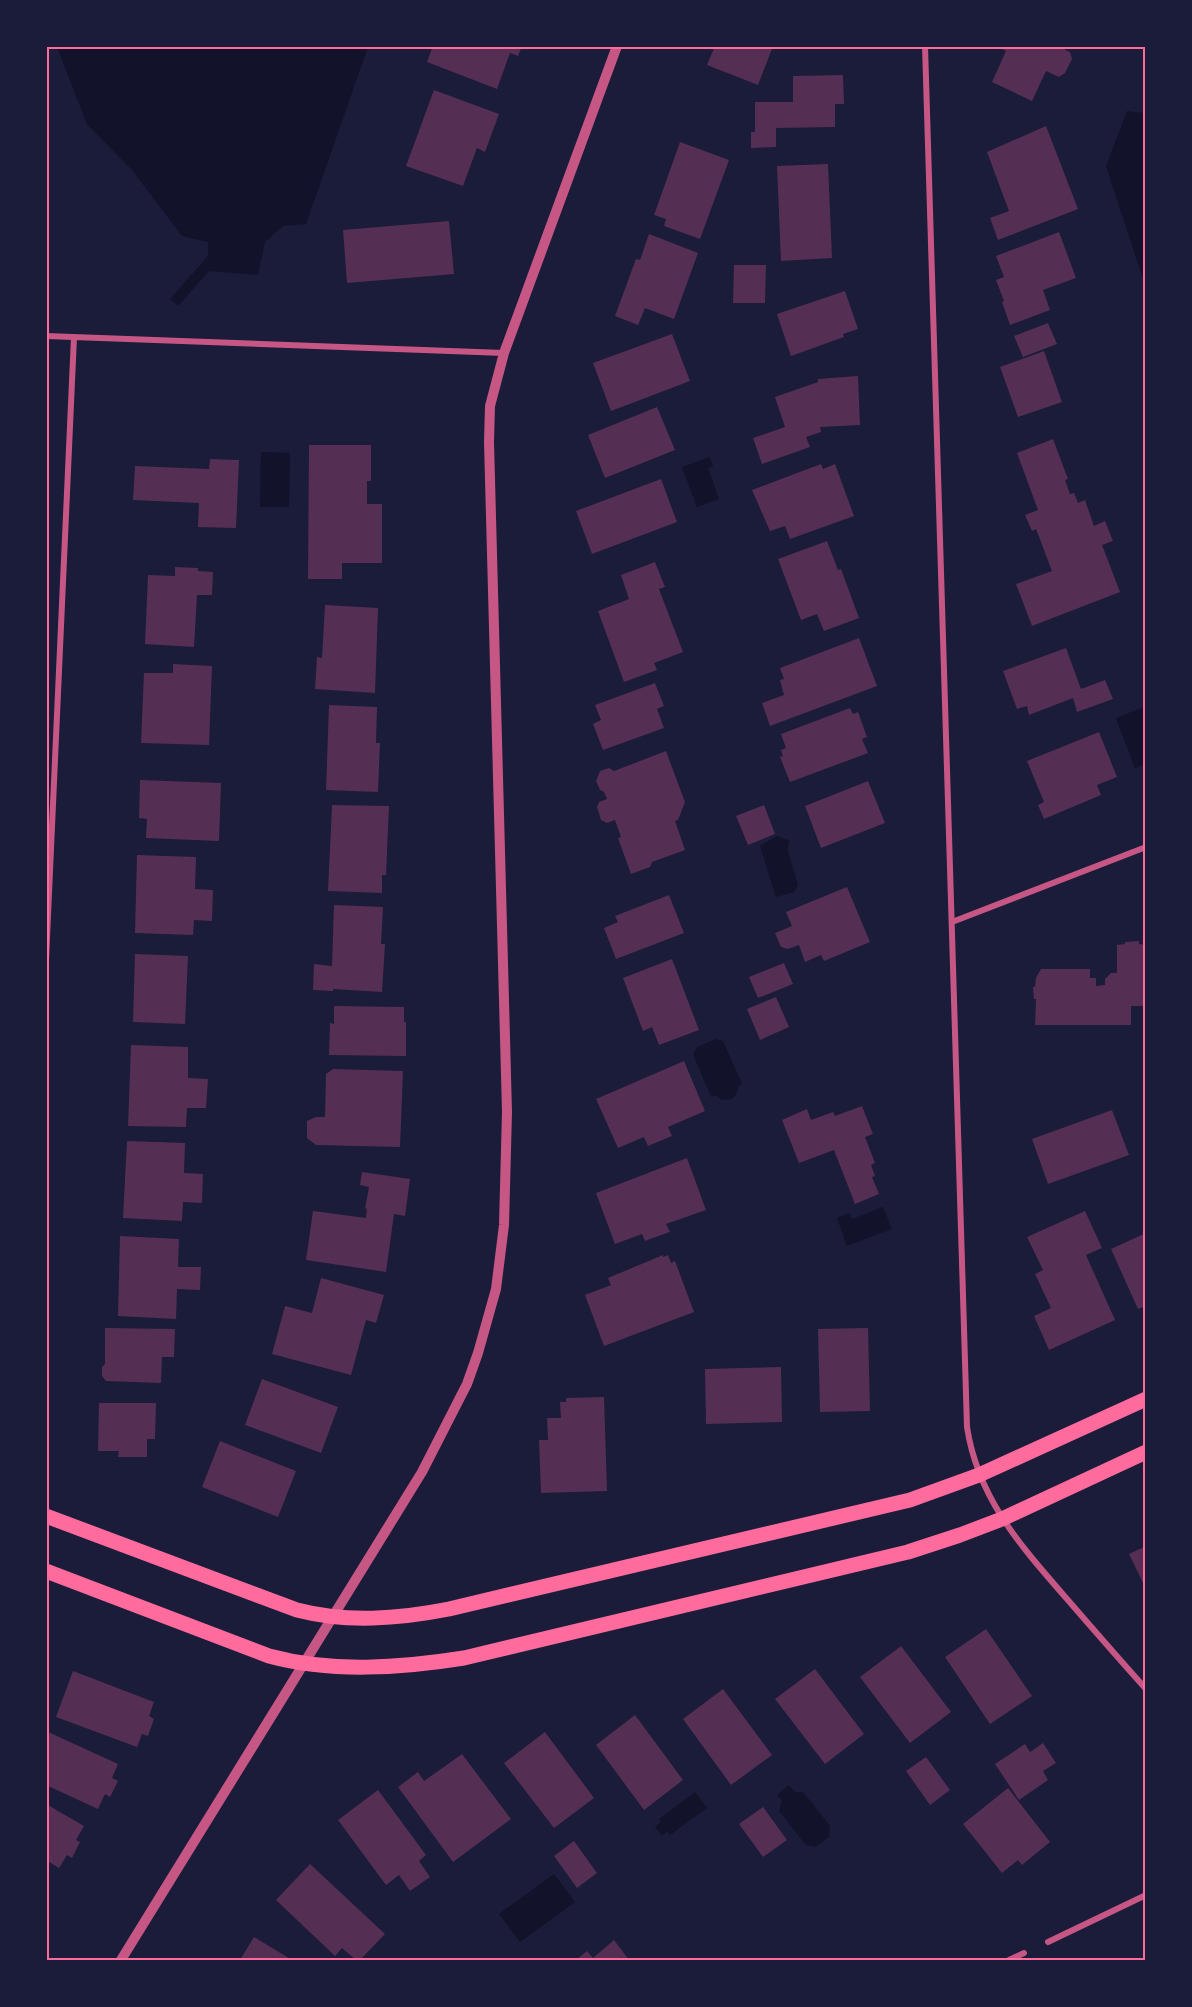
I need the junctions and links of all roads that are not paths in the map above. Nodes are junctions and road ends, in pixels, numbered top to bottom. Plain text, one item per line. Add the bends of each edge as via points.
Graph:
1 (617, 46) edge
2 (925, 46) edge
3 (46, 336) edge
4 (74, 337) junction
5 (504, 353) junction
6 (1146, 847) edge
7 (952, 922) junction
8 (46, 960) edge
9 (1146, 1399) edge
10 (1146, 1452) edge
11 (979, 1475) junction
12 (46, 1516) edge
13 (1002, 1519) junction
14 (46, 1571) edge
15 (333, 1618) junction
16 (305, 1664) junction
17 (1146, 1689) edge
18 (1146, 1895) edge
19 (1048, 1942) dead end
20 (1024, 1953) dead end
21 (121, 1960) edge
22 (1009, 1960) edge

1 - 5 street
2 - 7 street
3 - 4 street
4 - 5 street
4 - 8 street
5 - 15 street via 489,423 507,1112 501,1256 478,1353 453,1413 422,1472
6 - 7 street
7 - 11 street via 967,1418 969,1443
9 - 11 main road
10 - 13 main road
11 - 13 street
11 - 15 main road via 856,1514 449,1609 379,1618
12 - 15 main road via 276,1603
13 - 16 main road via 908,1552 464,1658 403,1665
13 - 17 street via 1031,1559
14 - 16 main road via 269,1656
15 - 16 street
16 - 21 street
18 - 19 street
20 - 22 street

